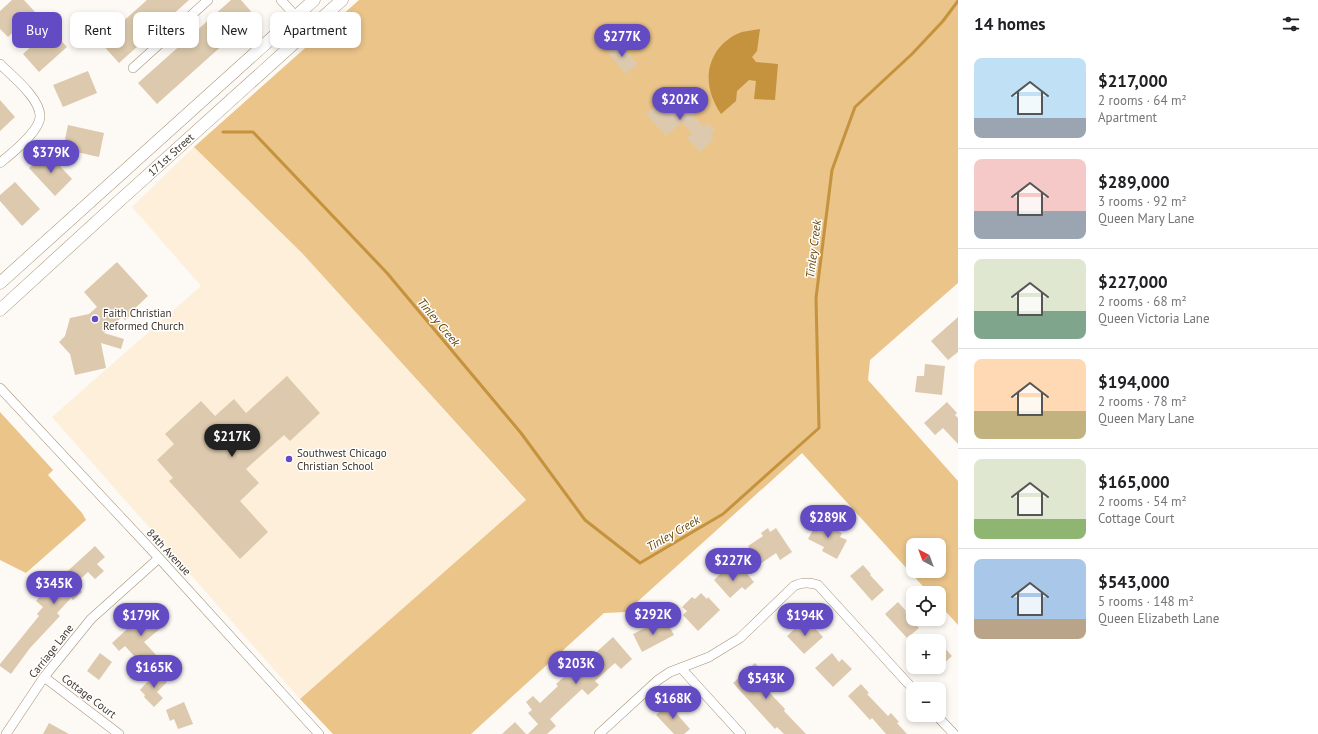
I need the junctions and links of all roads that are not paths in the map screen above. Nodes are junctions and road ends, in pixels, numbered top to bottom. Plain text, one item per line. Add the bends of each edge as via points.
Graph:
1 (208, 0) edge
2 (281, 0) edge
3 (314, 0) edge
4 (342, 0) edge
5 (292, 12) edge
6 (300, 12) edge
7 (328, 12) edge
8 (270, 40) edge
9 (288, 48) edge
10 (0, 64) edge
11 (133, 68) dead end
12 (3, 160) edge
13 (0, 284) edge
14 (0, 310) edge
15 (0, 388) edge
16 (159, 558) junction
17 (681, 668) junction
18 (44, 678) junction
19 (907, 682) edge
20 (943, 722) edge
21 (6, 734) edge
22 (119, 734) edge
23 (319, 734) edge
24 (599, 734) edge
25 (741, 734) edge
26 (954, 734) edge

1 - 11 street
2 - 5 street
3 - 6 street, 171st Street
4 - 7 street, 171st Street
8 - 13 street, 171st Street
9 - 14 street, 171st Street
10 - 12 street via 31,96 40,117 35,130
15 - 16 street, 84th Avenue
16 - 18 street, Carriage Lane via 91,620
16 - 23 street, 84th Avenue
17 - 19 street via 709,657 740,638 794,586 810,582 818,585
17 - 24 street via 658,680
17 - 25 street
18 - 21 street, Carriage Lane
18 - 22 street, Cottage Court
20 - 26 street

